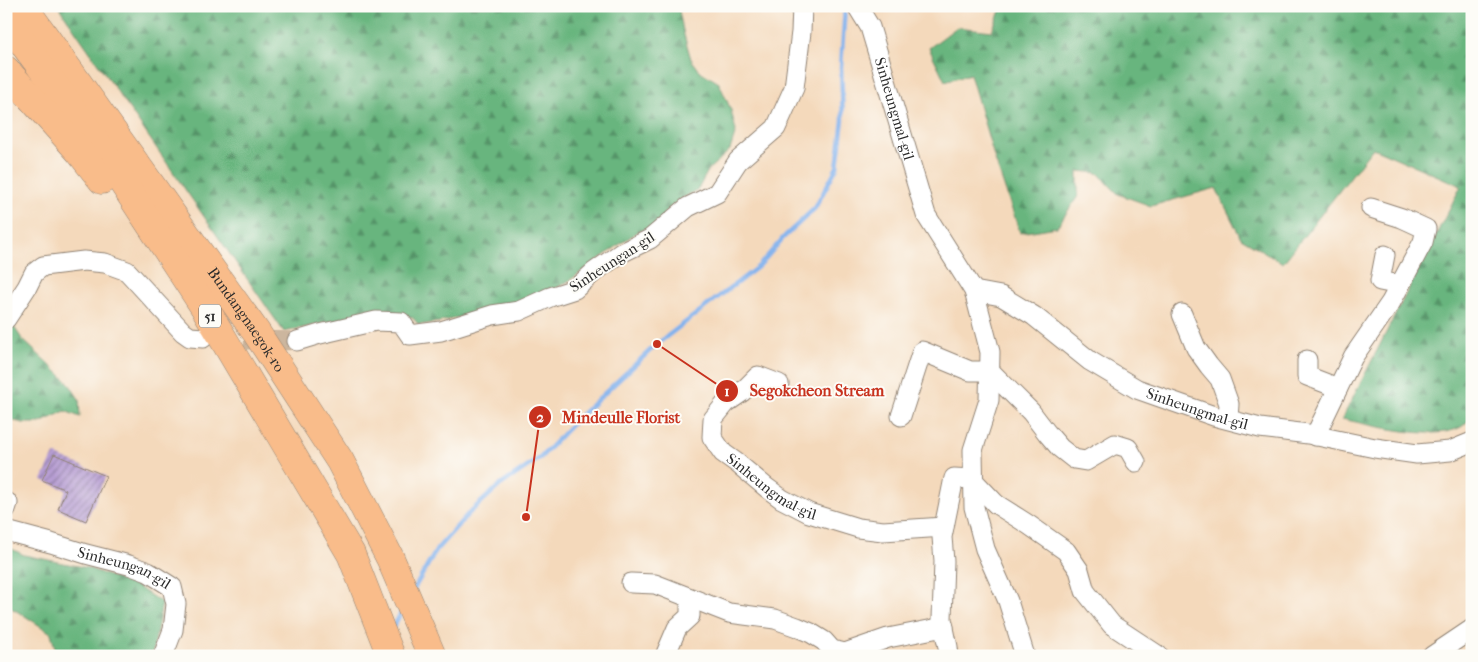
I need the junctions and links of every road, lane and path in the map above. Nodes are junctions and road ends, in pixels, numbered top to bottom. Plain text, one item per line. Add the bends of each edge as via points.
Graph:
1 (23, 6) edge
2 (802, 6) edge
3 (857, 6) edge
4 (6, 20) edge
5 (6, 70) edge
6 (1371, 208) dead end
7 (1385, 255) dead end
8 (1400, 285) junction
9 (974, 291) junction
10 (205, 308) junction
11 (1182, 314) dead end
12 (6, 319) edge
13 (203, 338) tunnel mouth
14 (297, 342) tunnel mouth
15 (1307, 360) dead end
16 (990, 371) junction
17 (779, 384) dead end
18 (1338, 388) junction
19 (901, 416) dead end
20 (1228, 419) junction
21 (1315, 436) junction
22 (1472, 442) edge
23 (1136, 462) dead end
24 (972, 479) junction
25 (6, 502) edge
26 (6, 509) edge
27 (944, 527) junction
28 (6, 530) edge
29 (631, 582) dead end
30 (690, 598) junction
31 (944, 627) junction
32 (1472, 629) edge
33 (387, 646) edge
34 (163, 656) edge
35 (432, 656) edge
36 (665, 656) edge
37 (949, 656) edge
38 (1025, 656) edge
39 (1159, 656) edge
40 (1432, 656) edge

1 - 35 highway, Bundangnaegok-ro / 51 via 256,332 340,461 390,558
2 - 14 street, Sinheungan-gil via 794,88 776,128 738,160 717,193 688,207 650,239 621,253 575,289 519,311 441,330 410,335 401,322 376,321
3 - 9 street, Sinheungmal-gil via 870,27 926,216
4 - 10 highway, Bundangnaegok-ro / 51 via 93,137
5 - 10 highway via 79,151
6 - 8 street via 1426,230
7 - 8 street via 1380,281
8 - 18 street via 1352,357
9 - 16 street, Sinheungmal-gil via 990,352
9 - 20 street, Sinheungmal-gil via 1002,296 1034,316 1090,361 1138,389
10 - 33 highway, Bundangnaegok-ro / 51 via 351,554
11 - 20 street via 1196,348 1220,378 1229,404
12 - 13 street via 34,273 43,266 84,261 105,263 127,271 183,332 190,337
15 - 18 street via 1307,376
16 - 19 street via 970,371 922,351
16 - 23 street via 1031,412 1060,448 1074,459 1086,461 1115,444 1128,448
16 - 24 street, Sinheungmal-gil via 990,400 973,450
17 - 27 street, Sinheungmal-gil via 758,376 712,419 712,438 723,453 782,499 817,516 858,528 883,531
18 - 21 street
20 - 21 street, Sinheungmal-gil via 1260,428
21 - 22 street, Sinheungmal-gil via 1417,454 1450,451
24 - 27 street via 954,478
24 - 38 street, Sinheungmal-gil via 974,507 985,549 1008,601
24 - 39 street via 996,504 1066,551 1079,570 1085,591 1112,625
25 - 26 street
27 - 31 street
28 - 34 street, Sinheungan-gil via 129,565 172,586 176,604
29 - 30 street via 654,584
30 - 31 street via 729,613 775,619 797,626 824,641 832,650 845,653 888,638
30 - 36 street via 690,616 677,628
31 - 37 street
32 - 40 street

